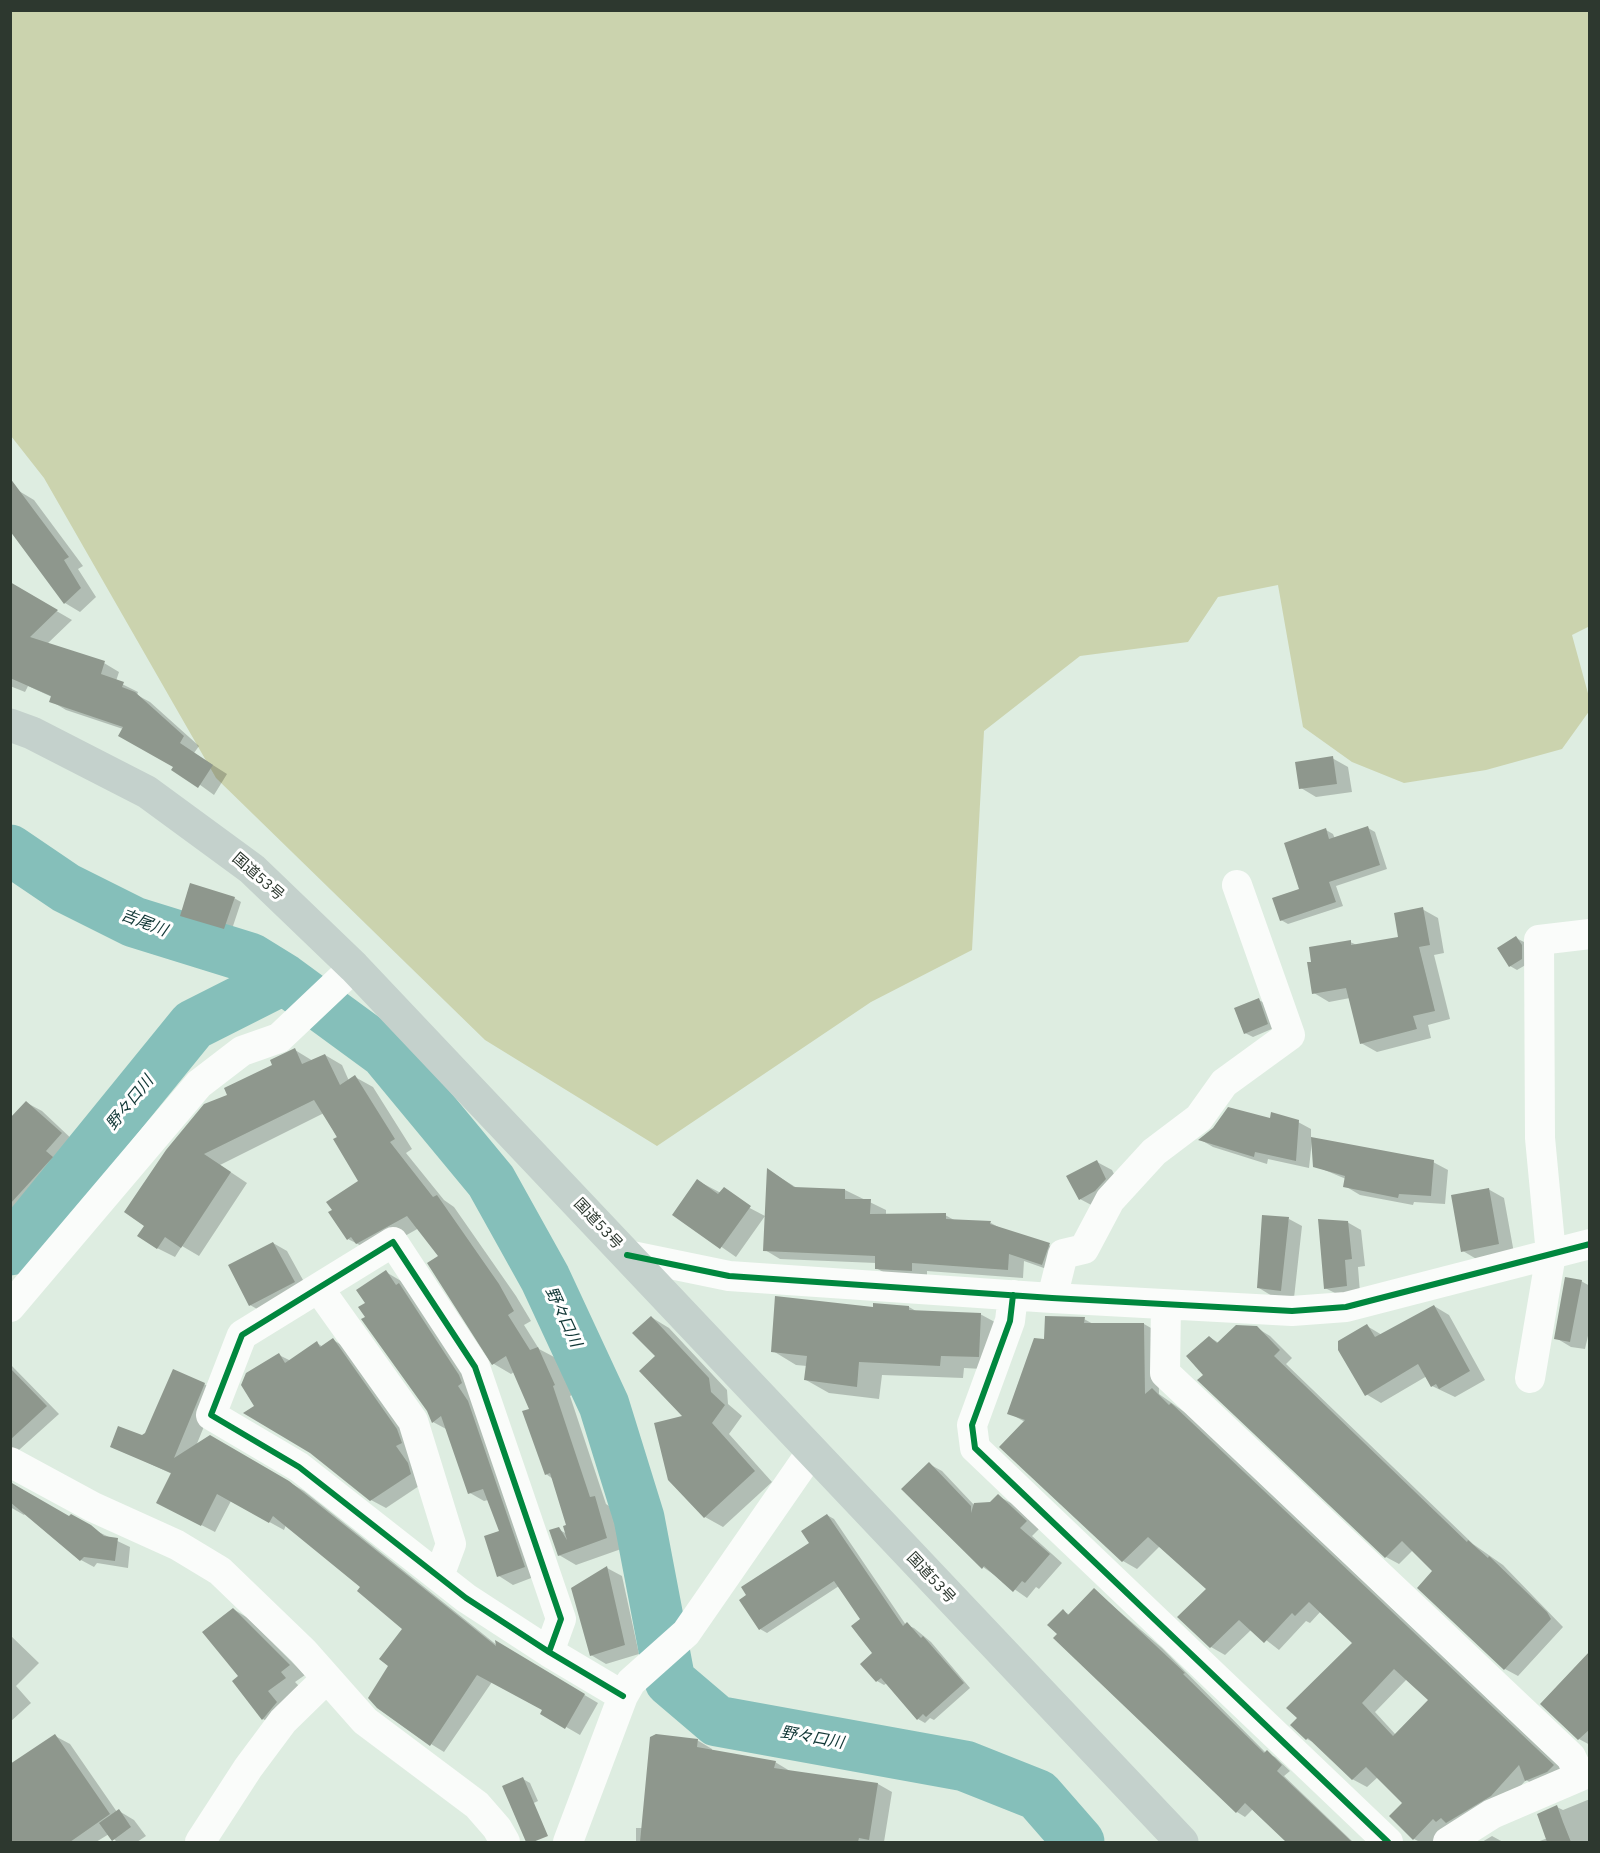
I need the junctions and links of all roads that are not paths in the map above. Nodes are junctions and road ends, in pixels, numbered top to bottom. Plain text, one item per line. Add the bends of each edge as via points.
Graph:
1 (10, 725) edge
2 (1237, 885) dead end
3 (1590, 934) edge
4 (342, 977) junction
5 (1590, 1244) edge
6 (1551, 1254) junction
7 (627, 1255) junction
8 (319, 1289) junction
9 (1013, 1295) junction
10 (1052, 1299) junction
11 (1166, 1305) junction
12 (10, 1306) edge
13 (1530, 1378) dead end
14 (812, 1452) junction
15 (10, 1462) edge
16 (439, 1576) junction
17 (549, 1652) junction
18 (327, 1678) junction
19 (627, 1689) junction
20 (1585, 1774) edge
21 (200, 1842) edge
22 (505, 1842) edge
23 (568, 1842) edge
24 (1182, 1842) edge
25 (1388, 1842) edge
26 (1448, 1842) edge

1 - 4 highway, 国道53号 via 147,792 252,869
2 - 10 street via 1290,1035 1224,1083 1199,1118 1154,1152 1110,1200 1084,1249 1063,1254
3 - 6 street via 1539,940 1540,1138
4 - 7 highway, 国道53号
4 - 12 street via 279,1038 243,1052 199,1084
5 - 6 street
6 - 11 street via 1346,1308 1292,1311
6 - 13 street
7 - 9 street via 729,1276
7 - 14 highway, 国道53号
8 - 16 street via 413,1421 451,1544
8 - 16 street via 242,1335 211,1415 299,1467
8 - 17 street via 393,1242 475,1367 561,1619
9 - 10 street
9 - 25 street via 1010,1321 972,1425 975,1448
10 - 11 street
11 - 20 street via 1165,1372 1572,1757
14 - 19 street via 686,1634
14 - 24 highway, 国道53号
15 - 18 street via 93,1507 177,1545 220,1571
16 - 17 street
17 - 19 street
18 - 21 street via 283,1721
18 - 22 street via 365,1720 477,1805
19 - 23 street
20 - 26 street via 1492,1814

